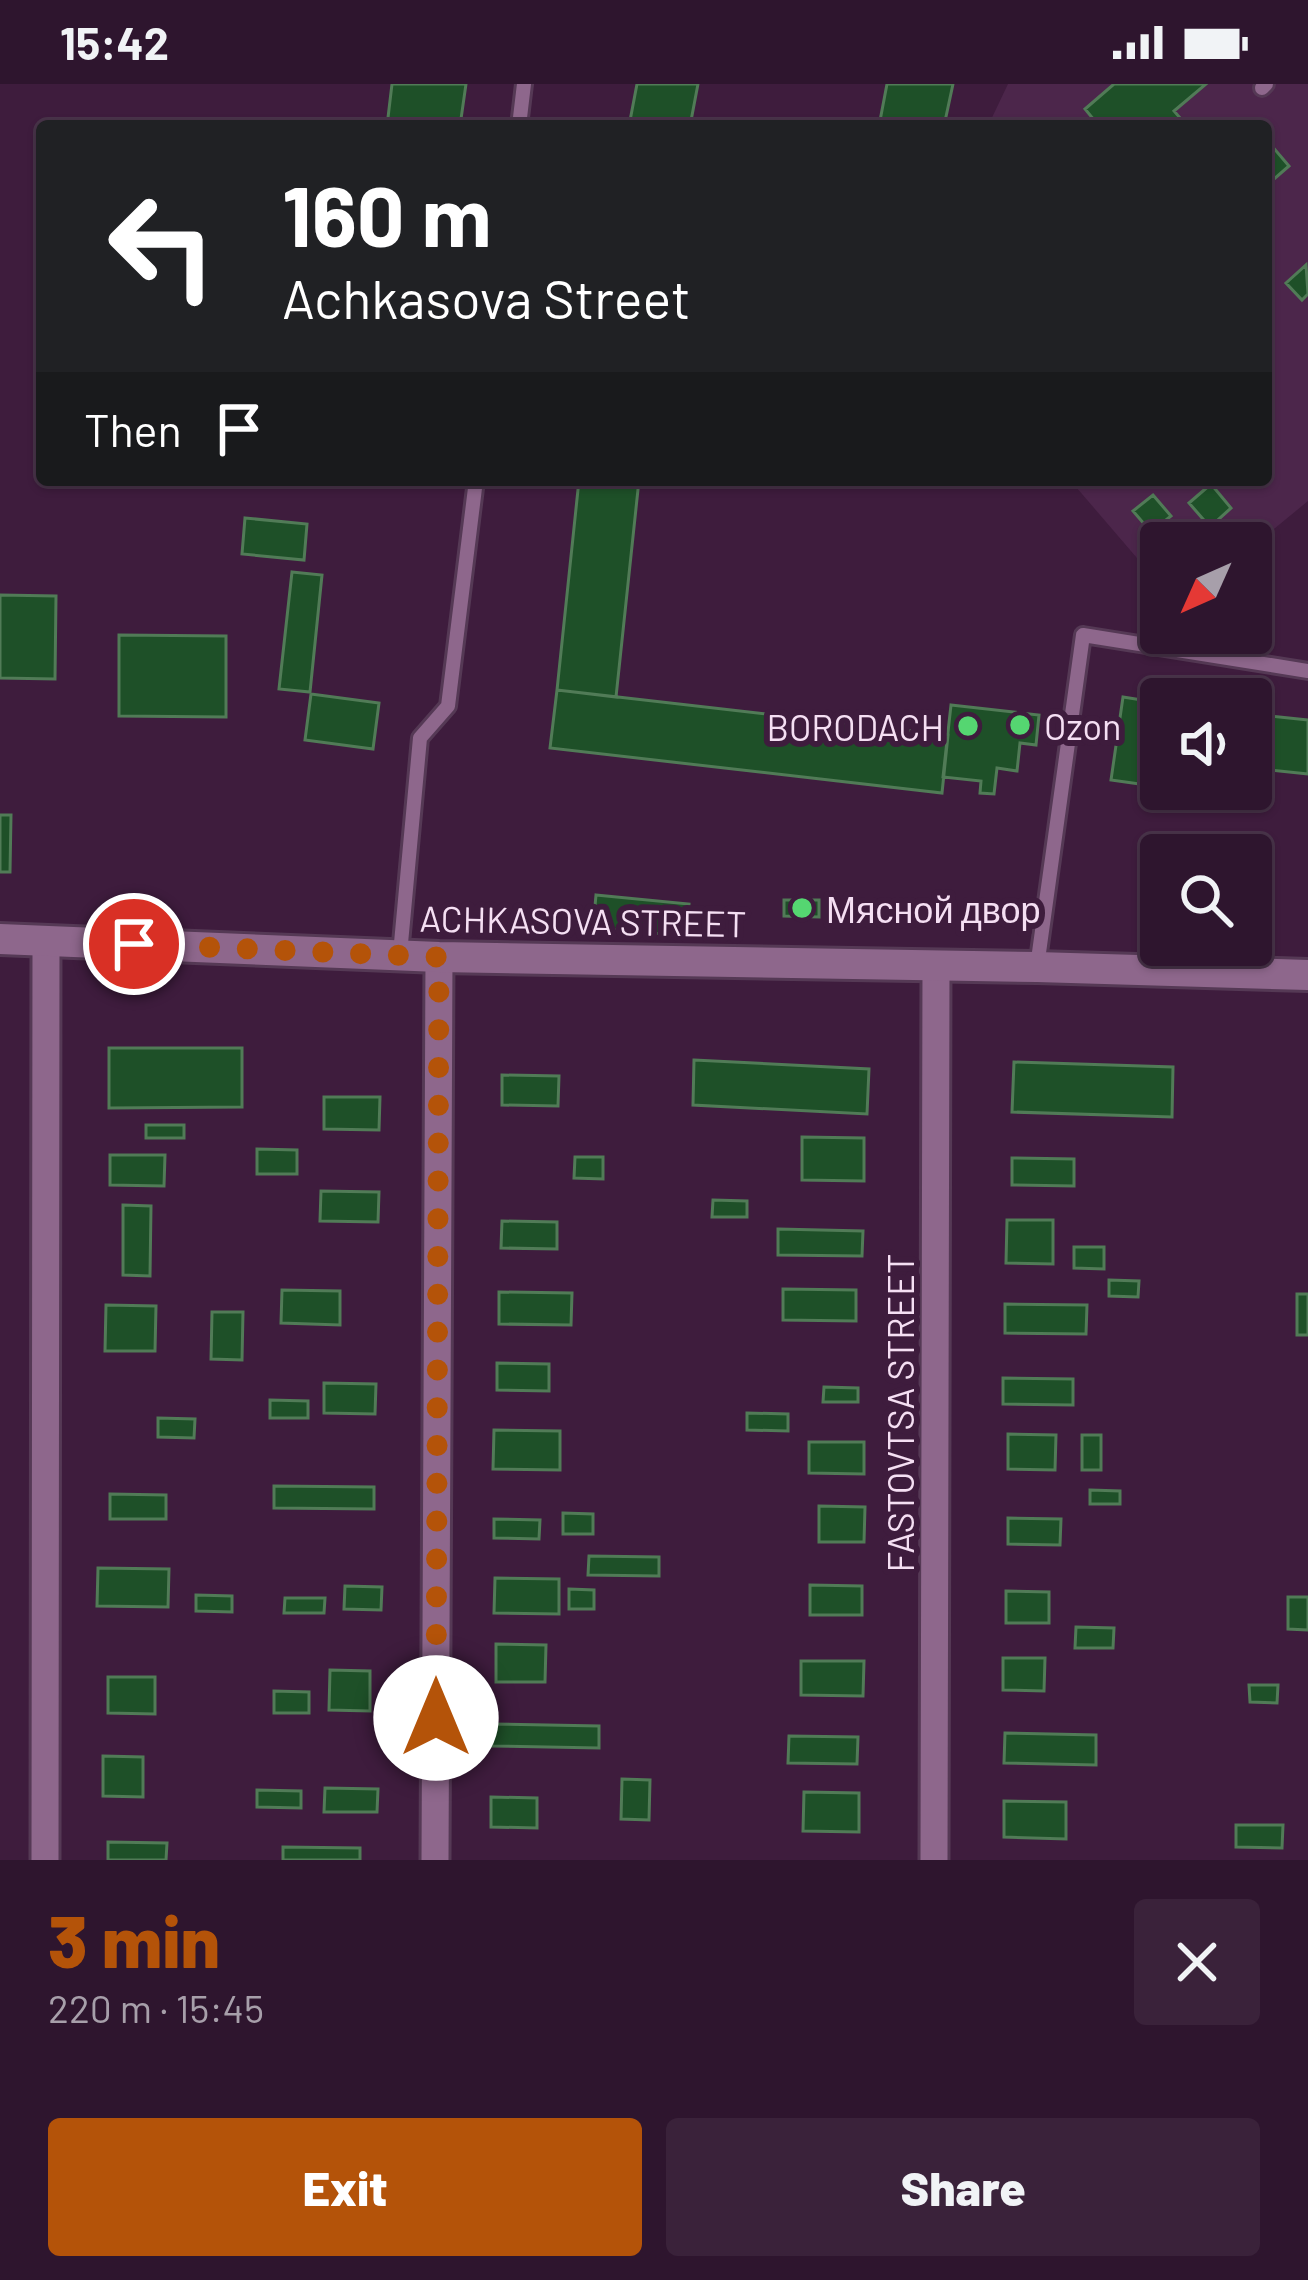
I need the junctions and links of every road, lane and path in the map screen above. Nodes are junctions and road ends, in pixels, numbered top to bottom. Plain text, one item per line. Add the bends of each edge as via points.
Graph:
1 (524, 84) edge
2 (520, 120) edge
3 (475, 486) edge
4 (1308, 671) edge
5 (0, 939) edge
6 (46, 940) junction
7 (400, 955) junction
8 (439, 957) junction
9 (936, 966) junction
10 (1036, 967) junction
11 (1308, 975) edge
12 (45, 1860) edge
13 (435, 1860) edge
14 (934, 1860) edge

1 - 2 lane
3 - 7 lane via 448,706 420,738
4 - 10 lane via 1083,634
5 - 6 street, ACHKASOVA STREET
6 - 7 street, ACHKASOVA STREET
6 - 12 street
7 - 8 street, ACHKASOVA STREET
8 - 9 street, ACHKASOVA STREET
8 - 13 street
9 - 10 street, ACHKASOVA STREET
9 - 14 street, FASTOVTSA STREET
10 - 11 street, ACHKASOVA STREET

